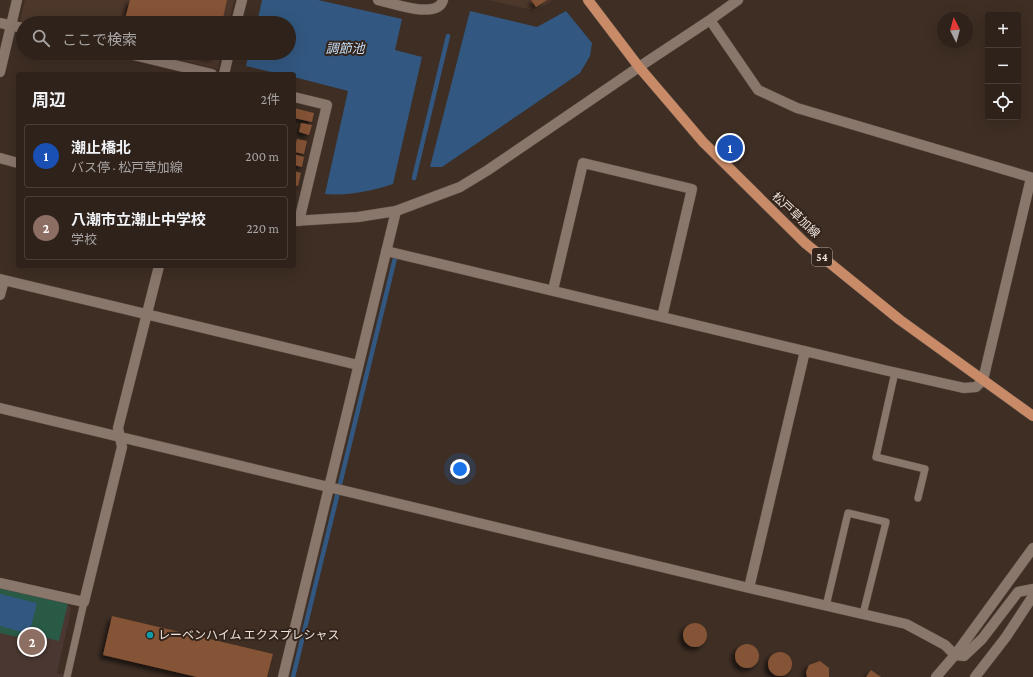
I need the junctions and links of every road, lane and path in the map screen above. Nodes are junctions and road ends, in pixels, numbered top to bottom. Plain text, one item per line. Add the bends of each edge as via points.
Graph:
1 (18, 0) edge
2 (242, 0) edge
3 (378, 0) edge
4 (443, 0) edge
5 (588, 0) edge
6 (596, 0) edge
7 (738, 0) edge
8 (238, 16) edge
9 (710, 20) junction
10 (0, 23) edge
11 (11, 26) junction
12 (16, 27) edge
13 (154, 60) edge
14 (227, 60) edge
15 (639, 67) junction
16 (0, 72) edge
17 (204, 72) edge
18 (224, 72) edge
19 (296, 97) edge
20 (0, 158) edge
21 (16, 162) edge
22 (1032, 178) edge
23 (396, 211) junction
24 (296, 221) edge
25 (386, 251) junction
26 (159, 268) edge
27 (2, 280) edge
28 (553, 290) junction
29 (0, 295) edge
30 (147, 315) junction
31 (662, 317) junction
32 (805, 351) junction
33 (358, 365) junction
34 (895, 372) junction
35 (983, 380) junction
36 (0, 408) edge
37 (1033, 416) edge
38 (119, 436) junction
39 (336, 488) junction
40 (918, 498) dead end
41 (1033, 548) edge
42 (0, 583) edge
43 (749, 588) junction
44 (1033, 589) edge
45 (1033, 596) edge
46 (84, 602) junction
47 (826, 606) junction
48 (863, 614) junction
49 (955, 655) junction
50 (67, 677) edge
51 (283, 677) edge
52 (936, 677) edge
53 (975, 677) edge

1 - 11 street
2 - 8 street
3 - 4 street via 426,11 435,8
5 - 15 main road, 松戸草加線 / 54
6 - 15 main road, 松戸草加線 / 54
7 - 9 street
9 - 15 street
9 - 22 street via 758,90 764,93 797,108
10 - 11 street
11 - 12 street
11 - 16 street
13 - 17 street
14 - 18 street
15 - 23 street via 460,187
15 - 35 main road, 松戸草加線 / 54 via 703,142 805,243 900,320
19 - 24 street via 327,105
20 - 21 street
22 - 35 street
23 - 24 street via 358,217
23 - 25 street
25 - 28 street
25 - 33 street
26 - 30 street
27 - 29 street
27 - 30 street
28 - 31 street
28 - 31 street via 583,162 692,189
30 - 33 street
30 - 38 street via 118,428
31 - 32 street
32 - 34 street
32 - 43 street
33 - 39 street
34 - 35 street via 964,388 976,387
34 - 40 lane via 876,457 925,469
35 - 37 main road, 松戸草加線 / 54
36 - 38 street
38 - 39 street
38 - 46 street via 122,447
39 - 43 street
39 - 51 street
41 - 49 street
42 - 46 street
43 - 47 street
44 - 49 street via 1018,592 982,639 964,656
45 - 53 street
46 - 50 lane
47 - 48 street
47 - 48 lane via 848,513 886,522
48 - 49 street via 906,624 944,645
49 - 52 street

